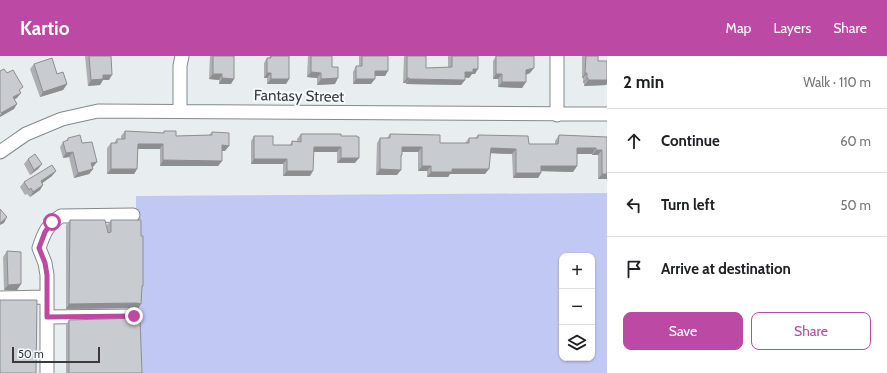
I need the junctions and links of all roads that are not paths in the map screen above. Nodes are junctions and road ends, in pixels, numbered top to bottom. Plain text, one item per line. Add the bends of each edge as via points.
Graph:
1 (182, 56) edge
2 (556, 56) edge
3 (180, 111) junction
4 (557, 114) junction
5 (607, 114) edge
6 (0, 152) edge
7 (133, 215) dead end
8 (47, 297) junction
9 (0, 298) edge
10 (134, 316) dead end
11 (47, 317) junction
12 (47, 373) edge

1 - 3 street
2 - 4 street
3 - 4 street, Fantasy Street
3 - 6 street, Fantasy Street via 98,111 62,119 26,134
4 - 5 street, Fantasy Street
7 - 8 street via 61,216 52,222 39,248 47,275
8 - 9 street
8 - 11 street
10 - 11 street
11 - 12 street

